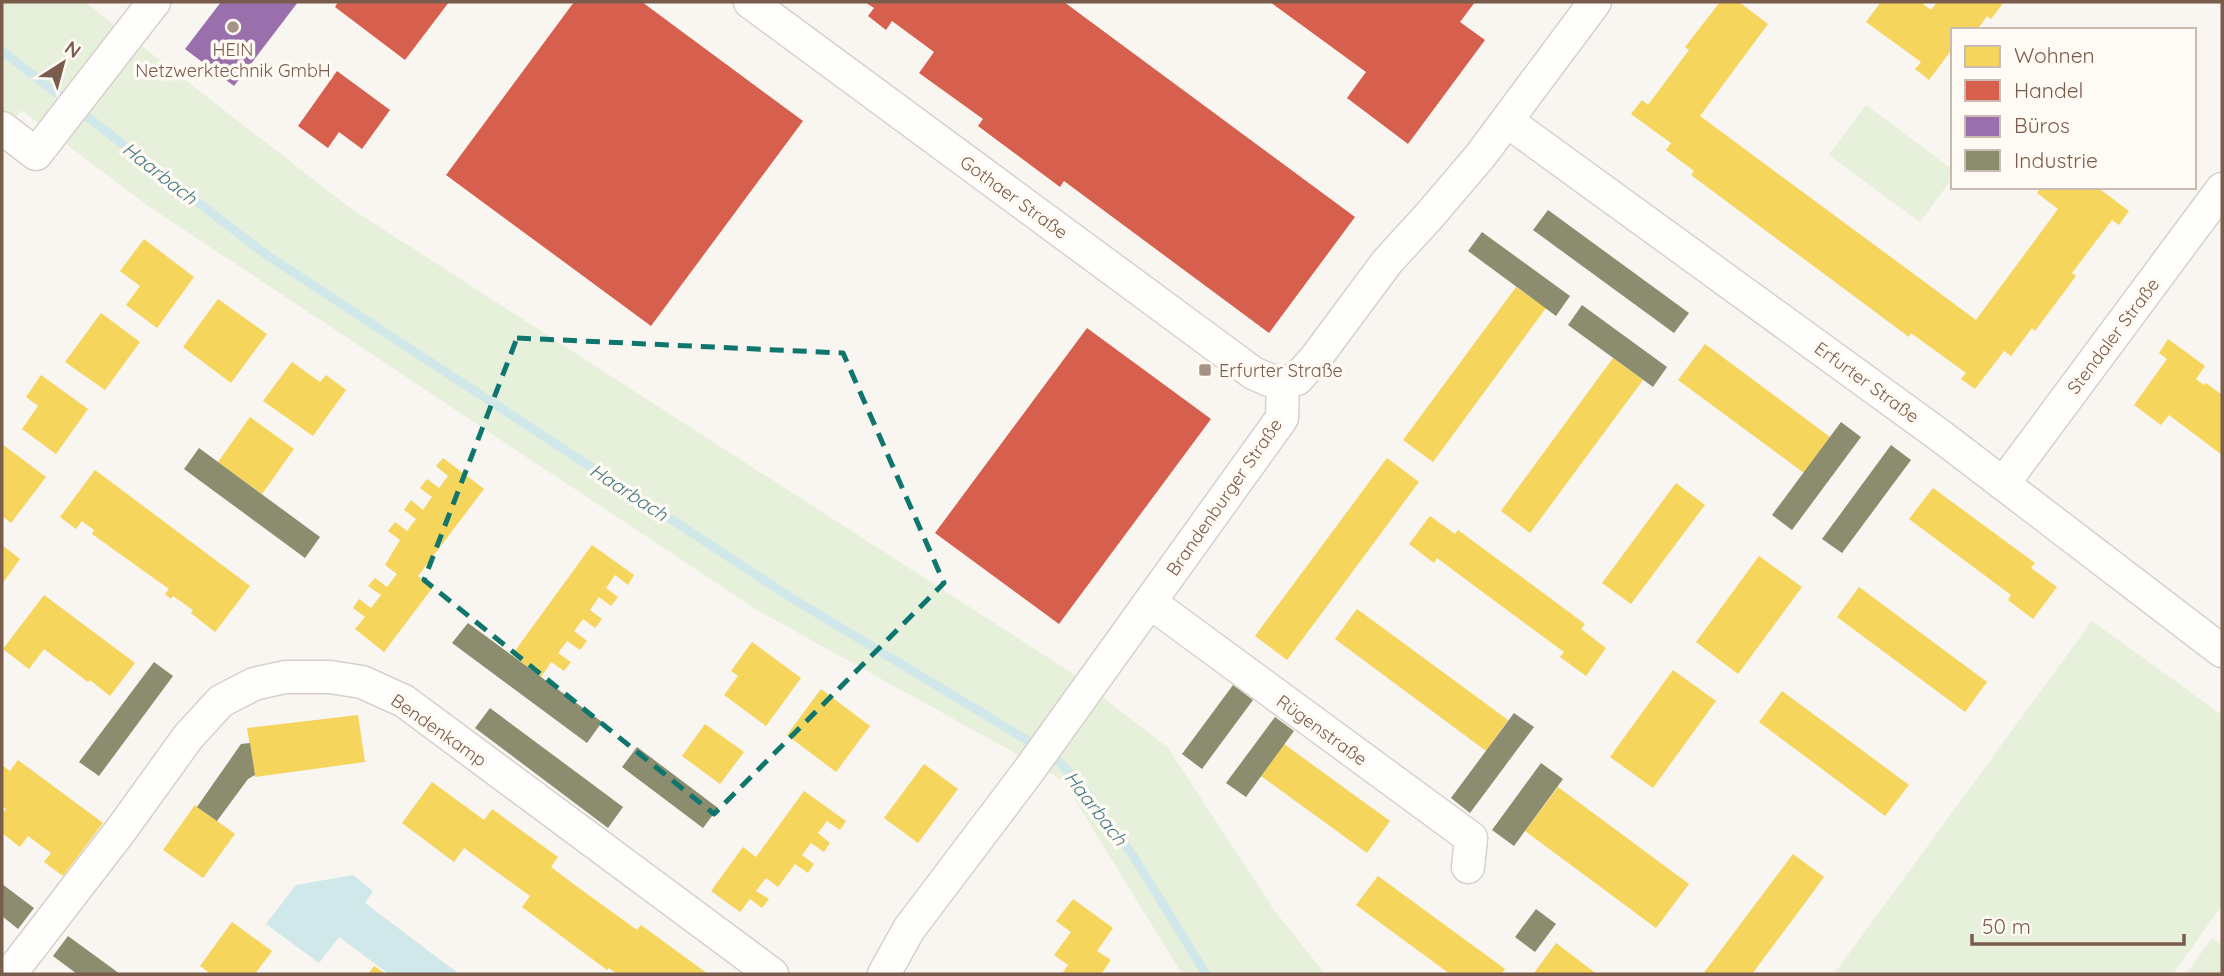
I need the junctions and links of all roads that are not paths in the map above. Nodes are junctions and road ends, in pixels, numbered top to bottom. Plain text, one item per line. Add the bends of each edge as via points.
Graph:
1 (154, 2) edge
2 (750, 2) edge
3 (1595, 2) edge
4 (1507, 121) junction
5 (2, 128) edge
6 (2222, 189) edge
7 (1283, 382) junction
8 (2003, 484) junction
9 (1151, 603) junction
10 (2222, 651) edge
11 (1468, 867) dead end
12 (10, 974) edge
13 (772, 974) edge
14 (884, 974) edge

1 - 5 street via 36,154
2 - 7 street, Gothaer Straße via 1222,351 1253,373
3 - 4 street
4 - 7 street via 1387,262 1315,359 1297,379
4 - 8 street, Erfurter Straße
6 - 8 street, Stendaler Straße
7 - 9 street, Brandenburger Straße via 1282,418
8 - 10 street, Erfurter Straße
9 - 11 street, Rügenstraße via 1471,838
9 - 14 street, Brandenburger Straße via 909,929
12 - 13 street, Bendenkamp via 188,737 221,701 254,684 285,677 330,677 362,682 404,701

